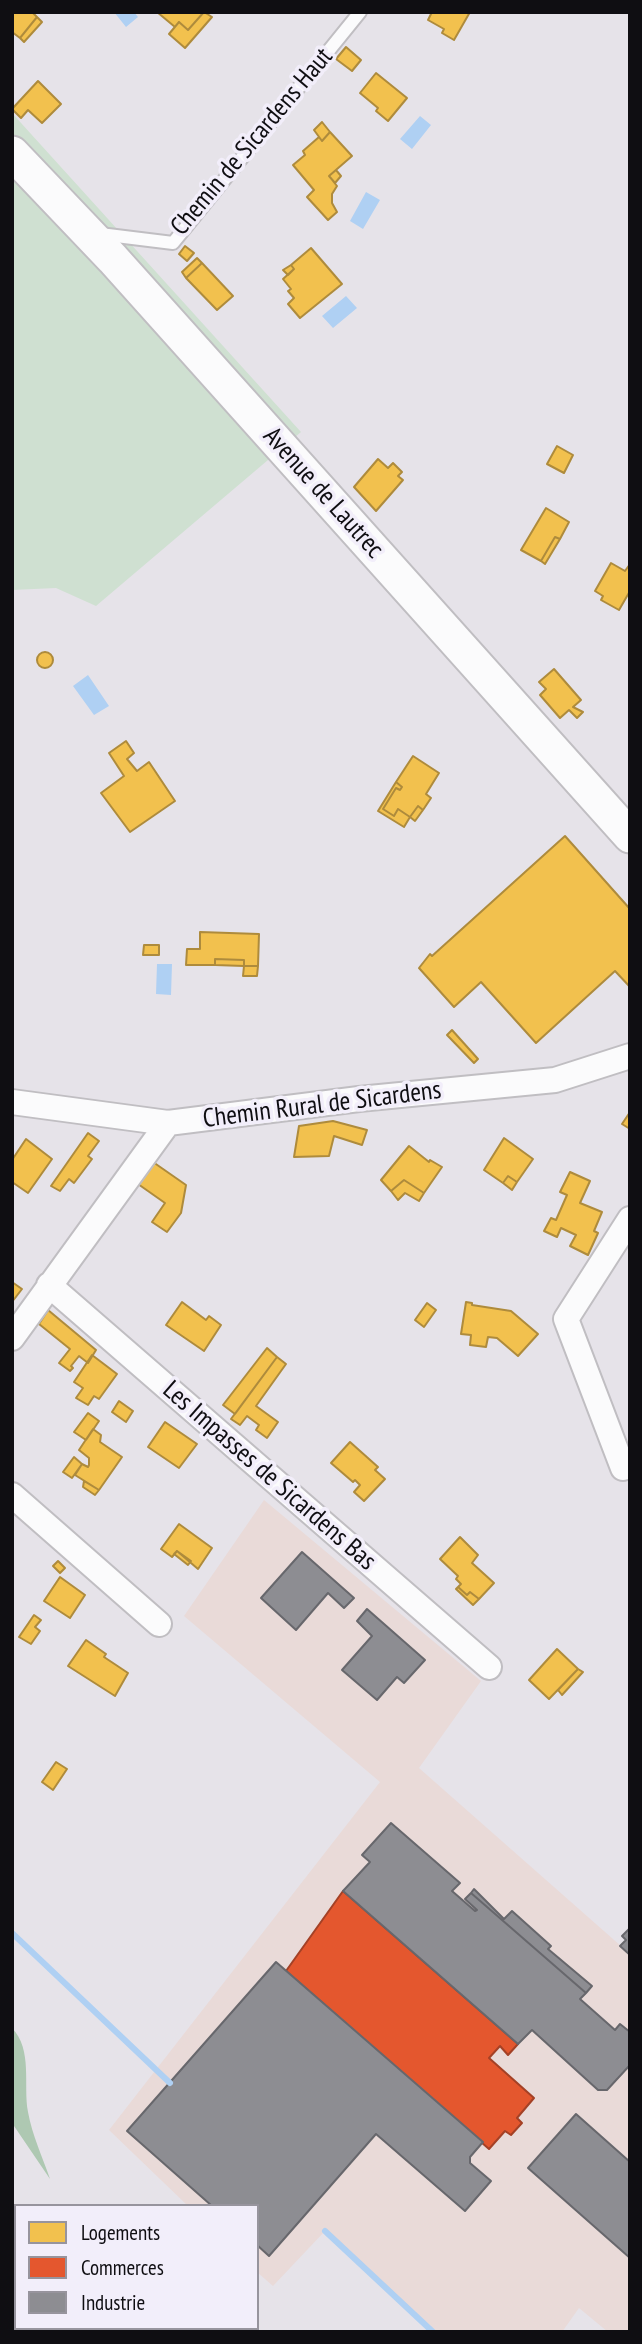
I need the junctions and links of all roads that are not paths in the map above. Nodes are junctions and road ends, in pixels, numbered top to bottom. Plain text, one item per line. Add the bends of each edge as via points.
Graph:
1 (360, 12) edge
2 (12, 153) edge
3 (89, 233) junction
4 (630, 836) edge
5 (630, 1056) edge
6 (12, 1102) edge
7 (168, 1123) junction
8 (630, 1219) edge
9 (49, 1285) junction
10 (12, 1338) edge
11 (623, 1468) dead end
12 (12, 1495) edge
13 (159, 1624) dead end
14 (489, 1667) dead end

1 - 3 lane, Chemin de Sicardens Haut via 173,243
2 - 3 main road, Avenue de Lautrec
3 - 4 main road, Avenue de Lautrec
5 - 7 street, Chemin Rural de Sicardens via 555,1080
6 - 7 street, Chemin Rural de Sicardens
7 - 9 street
8 - 11 street via 566,1319
9 - 10 street
9 - 14 street, Les Impasses de Sicardens Bas
12 - 13 street

